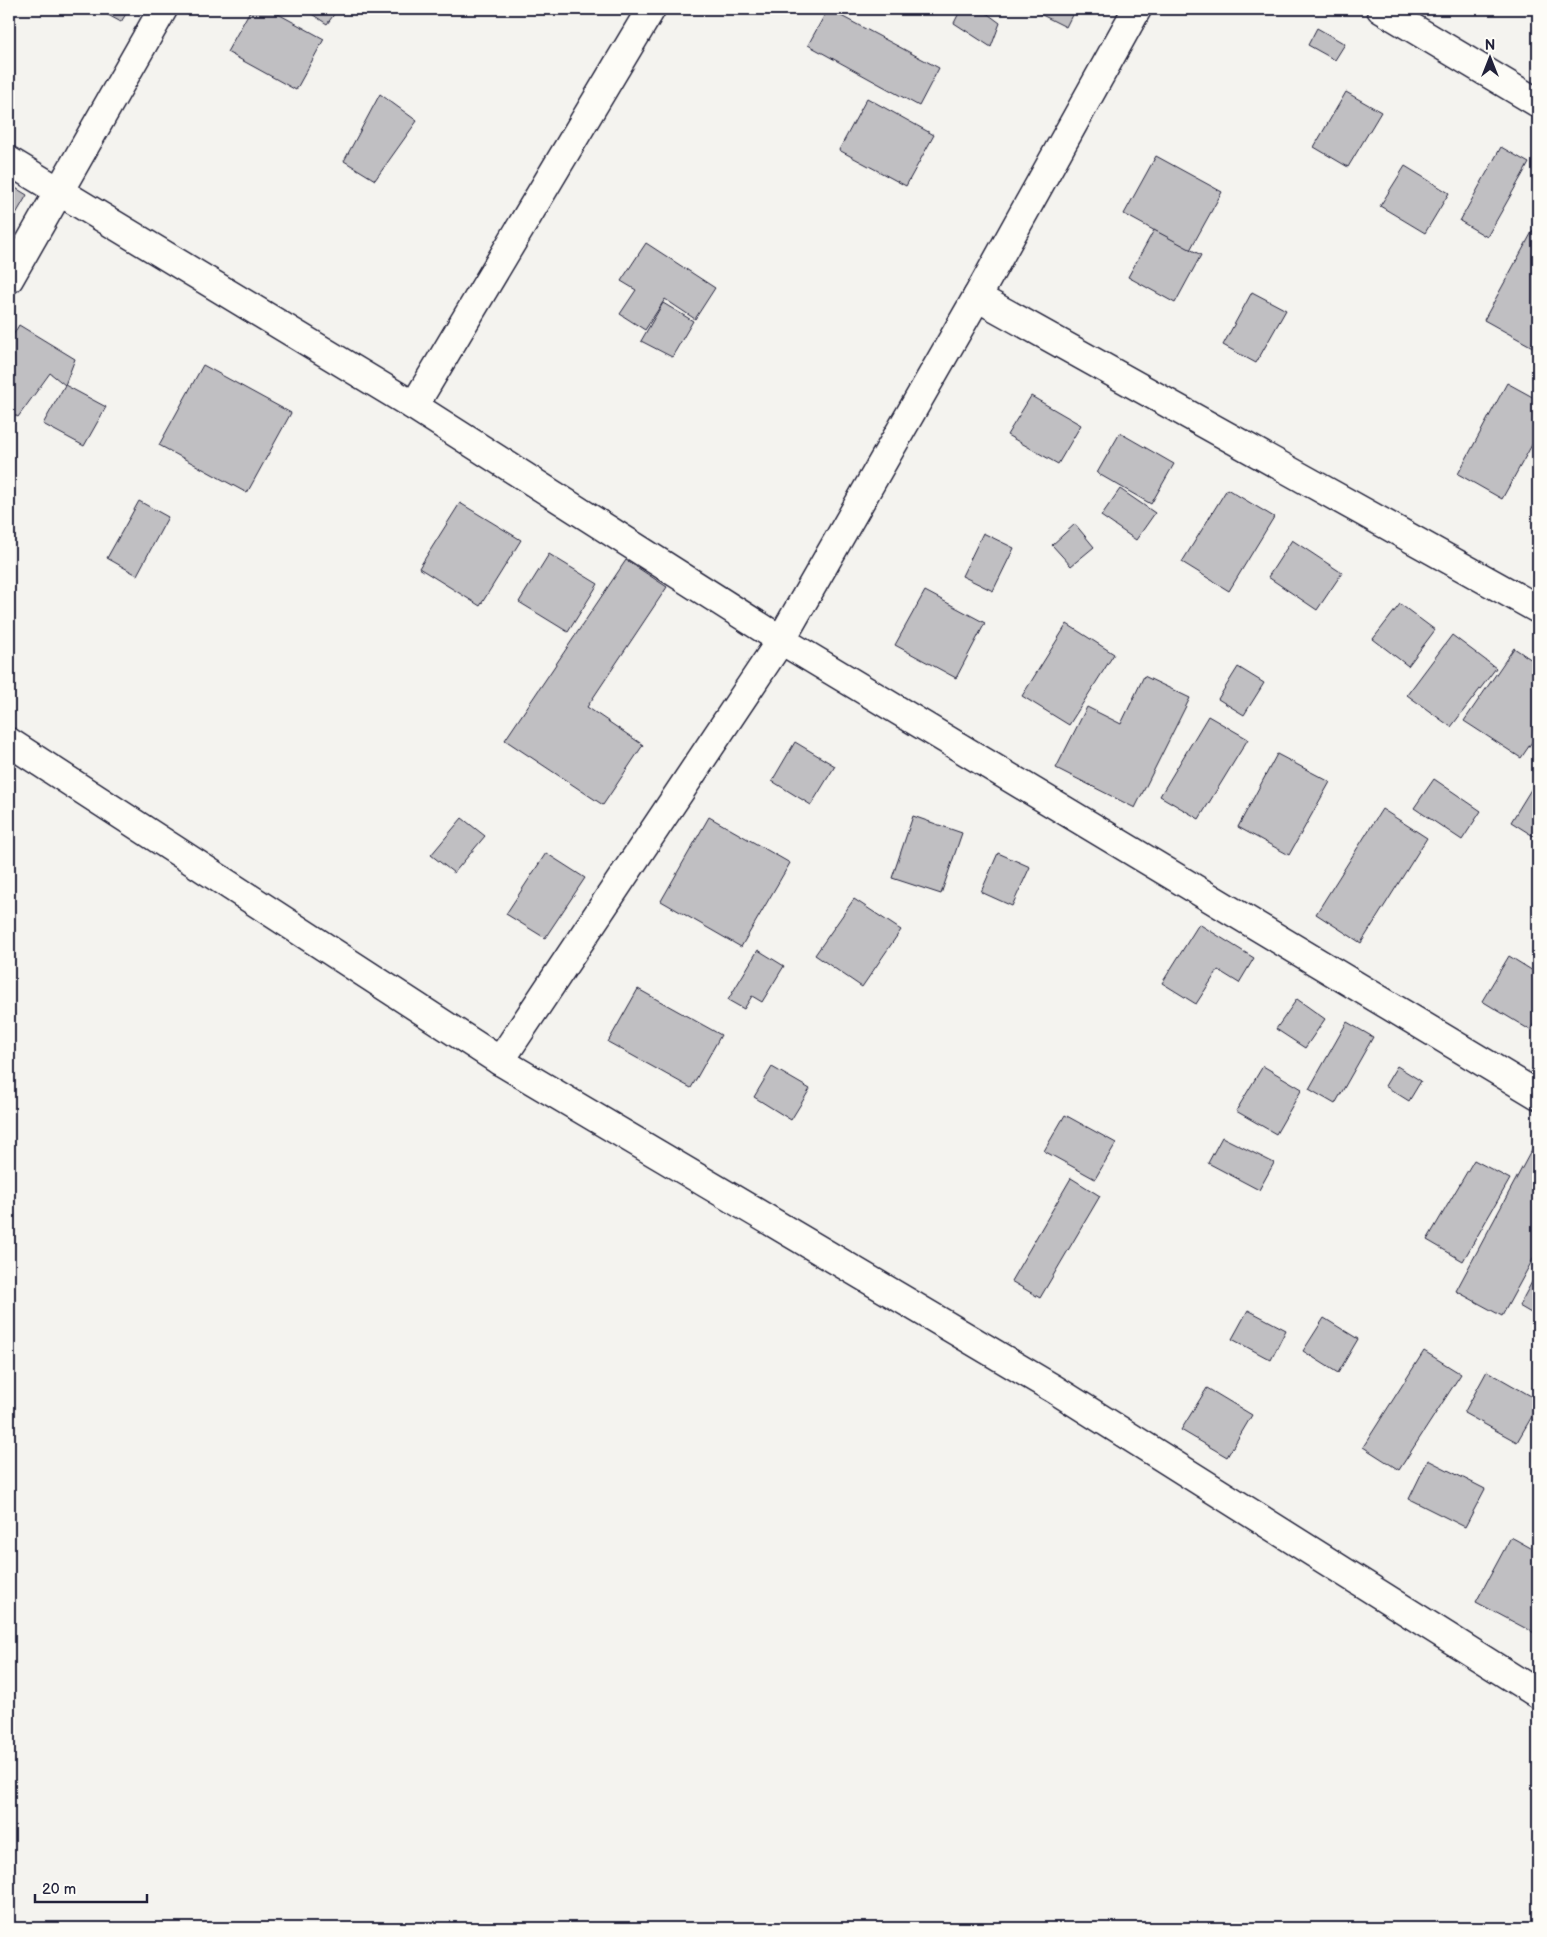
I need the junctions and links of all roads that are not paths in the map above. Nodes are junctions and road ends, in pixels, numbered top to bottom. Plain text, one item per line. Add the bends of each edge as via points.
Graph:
1 (163, 9) edge
2 (651, 9) edge
3 (1137, 9) edge
4 (1381, 9) edge
5 (1538, 103) edge
6 (9, 161) edge
7 (58, 191) junction
8 (9, 279) edge
9 (977, 297) junction
10 (414, 406) junction
11 (1538, 609) edge
12 (781, 640) junction
13 (9, 742) edge
14 (500, 1061) junction
15 (1538, 1094) edge
16 (1538, 1694) edge

1 - 7 street
2 - 10 street
3 - 9 street
4 - 5 street
6 - 7 street
7 - 8 street
7 - 10 street
9 - 11 street
9 - 12 street
10 - 12 street
12 - 14 street
12 - 15 street
13 - 14 street
14 - 16 street via 1054,1389

